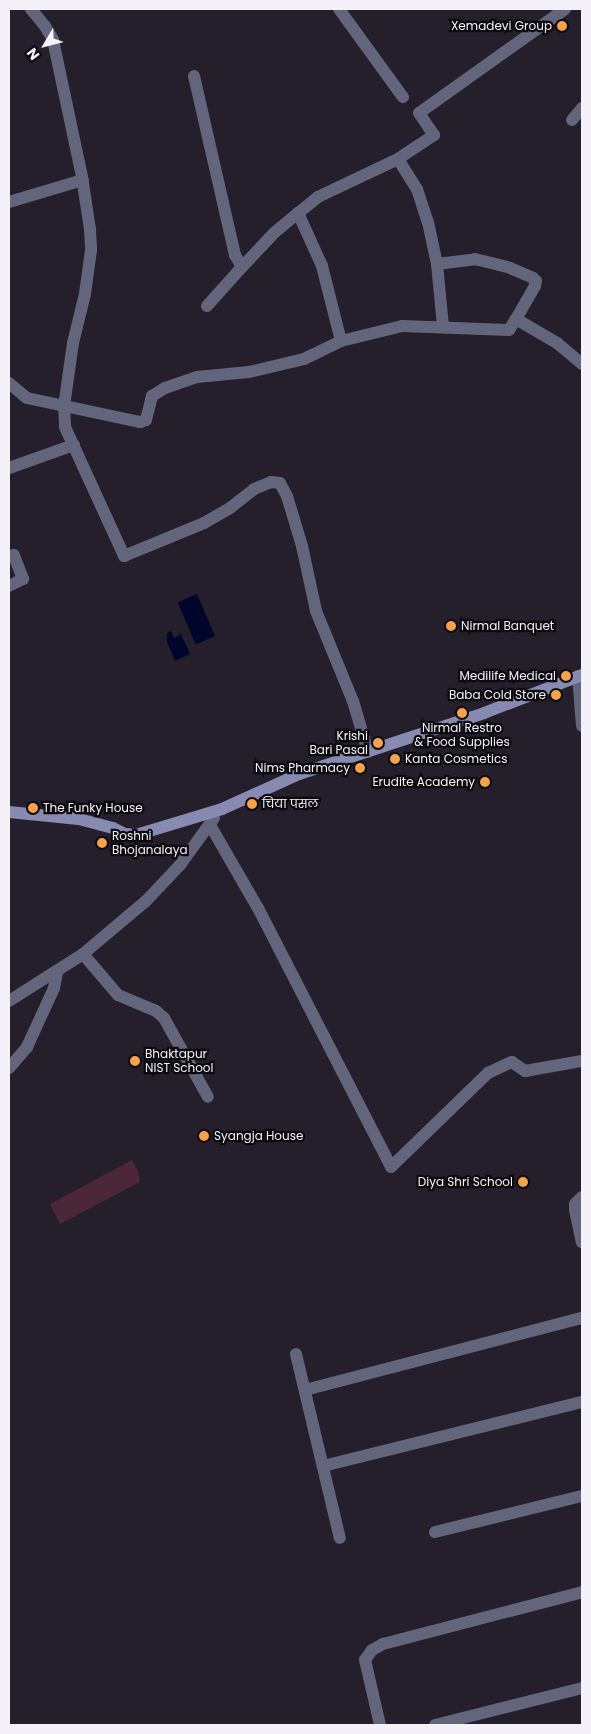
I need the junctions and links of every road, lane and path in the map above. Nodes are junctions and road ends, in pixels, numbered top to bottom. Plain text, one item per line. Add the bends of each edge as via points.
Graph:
1 (31, 9) edge
2 (339, 9) edge
3 (565, 9) edge
4 (194, 76) dead end
5 (403, 97) dead end
6 (582, 108) edge
7 (572, 120) dead end
8 (398, 159) junction
9 (83, 180) junction
10 (9, 202) edge
11 (298, 212) junction
12 (437, 264) junction
13 (242, 267) junction
14 (207, 306) dead end
15 (516, 318) junction
16 (443, 326) junction
17 (341, 341) junction
18 (582, 364) edge
19 (9, 383) edge
20 (64, 406) junction
21 (74, 445) junction
22 (9, 468) edge
23 (14, 555) dead end
24 (9, 586) edge
25 (580, 675) edge
26 (582, 726) edge
27 (368, 752) junction
28 (222, 809) junction
29 (9, 812) edge
30 (210, 825) junction
31 (83, 954) junction
32 (57, 972) junction
33 (9, 1001) edge
34 (582, 1061) edge
35 (9, 1068) edge
36 (208, 1097) dead end
37 (582, 1196) edge
38 (582, 1242) edge
39 (582, 1318) edge
40 (296, 1354) dead end
41 (305, 1390) junction
42 (582, 1402) edge
43 (323, 1466) junction
44 (582, 1496) edge
45 (435, 1532) dead end
46 (340, 1538) dead end
47 (582, 1592) edge
48 (582, 1688) edge
49 (380, 1725) edge
50 (434, 1725) edge

1 - 9 street via 53,40
2 - 5 street
3 - 8 street via 419,113 434,135
4 - 13 street via 235,255
6 - 7 street
8 - 11 street via 318,197
8 - 12 street via 417,189
9 - 10 street
9 - 20 street via 91,250
11 - 13 street
11 - 17 street via 322,266
12 - 15 street via 475,259 533,278 535,286
12 - 16 street
13 - 14 street
15 - 16 street via 509,330
15 - 18 street via 557,343
16 - 17 street via 402,326
17 - 20 street via 304,360 249,372 197,377 165,388 152,396 146,420 140,422
19 - 20 street via 27,398
20 - 21 street via 65,427
21 - 22 street
21 - 27 street via 124,556 204,523 230,508 254,488 271,482 280,483 288,496 316,611 353,701
23 - 24 street via 23,579
25 - 26 street
25 - 27 main road via 484,713
27 - 28 main road via 299,774
28 - 29 main road via 136,835 79,819
28 - 30 street
30 - 31 street via 146,902
30 - 34 street via 258,908 390,1167 488,1073 512,1062 525,1071
31 - 32 street
31 - 36 street via 118,994 156,1011 164,1018
32 - 33 street
32 - 35 street via 54,988 27,1047
37 - 38 street via 575,1210
39 - 41 street
40 - 41 street
41 - 43 street
42 - 43 street
43 - 46 street
44 - 45 street
47 - 49 street via 383,1644 372,1650 365,1660
48 - 50 street

